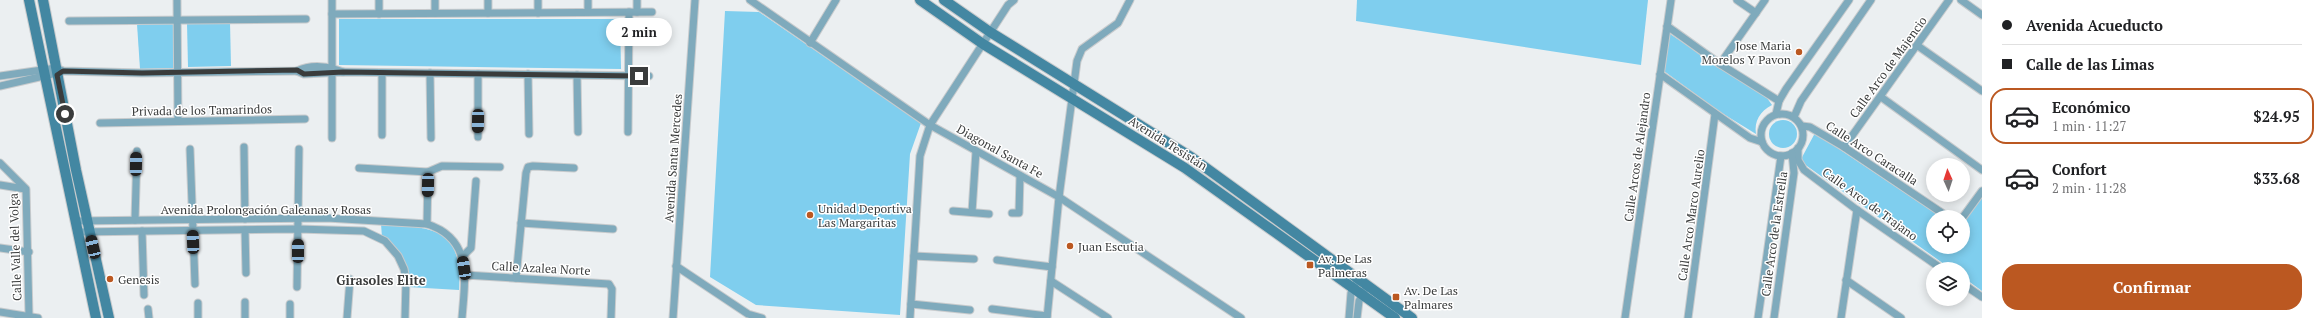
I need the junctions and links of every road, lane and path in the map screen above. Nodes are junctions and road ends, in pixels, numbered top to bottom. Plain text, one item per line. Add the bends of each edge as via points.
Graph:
1 (29, 0) edge
2 (43, 0) edge
3 (177, 0) edge
4 (332, 0) edge
5 (379, 0) edge
6 (435, 0) edge
7 (488, 0) edge
8 (538, 0) edge
9 (588, 0) edge
10 (637, 0) edge
11 (695, 0) edge
12 (750, 0) edge
13 (836, 0) edge
14 (920, 0) edge
15 (944, 0) edge
16 (1014, 0) edge
17 (1671, 0) edge
18 (1737, 0) edge
19 (1766, 0) edge
20 (1849, 0) edge
21 (1871, 0) edge
22 (1950, 0) edge
23 (1961, 0) edge
24 (1128, 1) edge
25 (588, 12) junction
26 (629, 12) junction
27 (637, 12) junction
28 (652, 12) dead end
29 (435, 13) junction
30 (488, 13) junction
31 (538, 13) junction
32 (1756, 13) junction
33 (332, 14) junction
34 (379, 14) junction
35 (1982, 15) edge
36 (306, 19) dead end
37 (69, 21) dead end
38 (177, 21) junction
39 (1667, 26) junction
40 (990, 32) junction
41 (810, 43) junction
42 (983, 44) junction
43 (1918, 46) junction
44 (1720, 64) junction
45 (332, 70) junction
46 (59, 71) junction
47 (178, 72) junction
48 (45, 73) junction
49 (382, 73) junction
50 (430, 73) junction
51 (478, 74) junction
52 (528, 74) junction
53 (1660, 74) junction
54 (577, 75) junction
55 (0, 76) edge
56 (628, 76) junction
57 (649, 76) dead end
58 (1074, 84) junction
59 (0, 86) edge
60 (1982, 91) edge
61 (1881, 97) junction
62 (1072, 98) junction
63 (1779, 101) junction
64 (1715, 114) junction
65 (1776, 114) junction
66 (1794, 117) junction
67 (305, 119) dead end
68 (178, 122) junction
69 (100, 123) dead end
70 (930, 125) junction
71 (1802, 126) junction
72 (578, 132) dead end
73 (628, 132) dead end
74 (529, 134) dead end
75 (382, 135) dead end
76 (478, 137) dead end
77 (332, 138) dead end
78 (431, 138) dead end
79 (1762, 142) junction
80 (244, 147) dead end
81 (1844, 147) junction
82 (190, 149) dead end
83 (299, 149) dead end
84 (137, 151) dead end
85 (976, 151) junction
86 (1795, 151) junction
87 (73, 153) junction
88 (62, 155) junction
89 (1781, 156) junction
90 (0, 163) edge
91 (500, 167) dead end
92 (358, 168) dead end
93 (574, 168) dead end
94 (1982, 170) edge
95 (428, 172) junction
96 (1020, 176) junction
97 (0, 177) edge
98 (476, 181) dead end
99 (1, 185) edge
100 (26, 189) junction
101 (1982, 191) edge
102 (1059, 197) junction
103 (1857, 210) junction
104 (1938, 210) edge
105 (1968, 210) edge
106 (953, 211) dead end
107 (972, 212) junction
108 (1012, 213) dead end
109 (989, 214) dead end
110 (245, 218) junction
111 (299, 218) junction
112 (192, 219) junction
113 (135, 220) junction
114 (76, 221) junction
115 (87, 221) junction
116 (521, 223) junction
117 (427, 224) junction
118 (298, 229) junction
119 (613, 229) dead end
120 (192, 230) junction
121 (245, 230) junction
122 (142, 231) junction
123 (78, 232) junction
124 (89, 232) junction
125 (0, 248) edge
126 (29, 252) junction
127 (914, 256) junction
128 (462, 257) junction
129 (974, 259) dead end
130 (997, 260) dead end
131 (1932, 262) edge
132 (676, 266) junction
133 (1052, 267) junction
134 (246, 273) dead end
135 (465, 275) junction
136 (516, 278) junction
137 (350, 279) dead end
138 (1846, 280) junction
139 (1051, 281) junction
140 (195, 284) dead end
141 (1362, 286) junction
142 (297, 287) dead end
143 (1352, 287) junction
144 (1970, 289) edge
145 (144, 295) dead end
146 (1982, 297) edge
147 (198, 302) dead end
148 (245, 302) dead end
149 (290, 304) dead end
150 (911, 304) junction
151 (148, 309) dead end
152 (970, 310) dead end
153 (992, 310) dead end
154 (0, 312) edge
155 (29, 316) junction
156 (1047, 317) edge
157 (38, 318) edge
158 (96, 318) edge
159 (109, 318) edge
160 (148, 318) edge
161 (198, 318) edge
162 (245, 318) edge
163 (290, 318) edge
164 (347, 318) edge
165 (404, 318) edge
166 (462, 318) edge
167 (611, 318) edge
168 (673, 318) edge
169 (762, 318) edge
170 (910, 318) edge
171 (1108, 318) edge
172 (1242, 318) edge
173 (1349, 318) edge
174 (1357, 318) edge
175 (1394, 318) edge
176 (1412, 318) edge
177 (1625, 318) edge
178 (1688, 318) edge
179 (1758, 318) edge
180 (1774, 318) edge
181 (1841, 318) edge
182 (1901, 318) edge

1 - 48 street
2 - 46 street
3 - 38 street
4 - 33 street
5 - 34 street
6 - 29 street
7 - 30 street
8 - 31 street
9 - 25 street
10 - 27 street
11 - 132 street, Avenida Santa Mercedes
12 - 41 street, Diagonal Santa Fe
13 - 41 street
14 - 42 street, Avenida Tesistán
15 - 40 street, Avenida Tesistán
16 - 40 street
17 - 39 street, Calle Arcos de Alejandro
18 - 32 street
19 - 32 street
20 - 63 street
21 - 66 street via 1801,100
22 - 43 street, Calle Arco de Majencio
23 - 35 street
24 - 58 street via 1118,23 1082,49
25 - 26 street
25 - 31 street
26 - 27 street
26 - 56 street
27 - 28 street
29 - 30 street
29 - 34 street
30 - 31 street
32 - 44 street
33 - 34 street
33 - 45 street
36 - 38 street
37 - 38 street
38 - 47 street
39 - 44 street
39 - 53 street, Calle Arcos de Alejandro
40 - 42 street
40 - 58 street, Avenida Tesistán
41 - 70 street, Diagonal Santa Fe
42 - 62 street, Avenida Tesistán
42 - 70 street
43 - 60 street
43 - 61 street, Calle Arco de Majencio
44 - 63 street
45 - 47 street via 304,67 297,70
45 - 49 street
45 - 77 street
46 - 47 street
46 - 48 street
46 - 87 street
47 - 68 street
48 - 55 street
48 - 59 street
48 - 88 street
49 - 50 street
49 - 75 street
50 - 51 street
50 - 78 street
51 - 52 street
51 - 76 street
52 - 54 street
52 - 74 street
53 - 64 street
53 - 177 street, Calle Arcos de Alejandro
54 - 56 street
54 - 72 street
56 - 57 street
56 - 73 street
58 - 62 street
58 - 141 street, Avenida Tesistán via 1191,157
61 - 81 street, Calle Arco de Majencio
61 - 94 street
62 - 102 street
62 - 143 street, Avenida Tesistán via 1185,168
63 - 65 street
64 - 79 street via 1750,138
64 - 178 street, Calle Arco Marco Aurelio
65 - 66 street
65 - 79 street via 1770,117 1762,128
66 - 71 street
67 - 68 street, Privada de los Tamarindos
68 - 69 street, Privada de los Tamarindos
70 - 85 street, Diagonal Santa Fe
70 - 127 street via 920,156
71 - 81 street, Calle Arco Caracalla via 1810,127
71 - 86 street via 1803,134
79 - 89 street via 1770,151
80 - 110 street
81 - 104 street, Calle Arco Caracalla
82 - 112 street
83 - 111 street
84 - 113 street
85 - 96 street, Diagonal Santa Fe
85 - 107 street
86 - 89 street
86 - 103 street, Calle Arco de Trajano via 1804,170
86 - 180 street, Calle Arco de la Estrella
87 - 88 street
87 - 115 street
88 - 114 street
89 - 179 street, Calle Arco de la Estrella
90 - 100 street, Calle Valle del Volga
91 - 95 street via 442,166
92 - 95 street
93 - 116 street via 528,167
95 - 117 street
96 - 102 street, Diagonal Santa Fe
96 - 108 street via 1019,213
97 - 99 street, Calle Valle del Volga
98 - 128 street via 471,248
99 - 100 street
100 - 126 street, Calle Valle del Volga
101 - 105 street
102 - 133 street
102 - 172 street, Diagonal Santa Fe
103 - 131 street, Calle Arco de Trajano
103 - 138 street
106 - 107 street
107 - 109 street
110 - 111 street, Avenida Prolongación Galeanas y Rosas
110 - 112 street, Avenida Prolongación Galeanas y Rosas
111 - 117 street, Avenida Prolongación Galeanas y Rosas
111 - 118 street
112 - 113 street, Avenida Prolongación Galeanas y Rosas
112 - 120 street
113 - 115 street, Avenida Prolongación Galeanas y Rosas
114 - 115 street, Avenida Prolongación Galeanas y Rosas
114 - 123 street
115 - 124 street
116 - 119 street
116 - 136 street
117 - 128 street, Avenida Prolongación Galeanas y Rosas via 452,238
118 - 121 street, Avenida Prolongación Galeanas y Rosas
118 - 142 street
118 - 165 street, Avenida Prolongación Galeanas y Rosas via 364,231 385,241 398,256 404,269
120 - 121 street, Avenida Prolongación Galeanas y Rosas
120 - 122 street, Avenida Prolongación Galeanas y Rosas
120 - 140 street
121 - 134 street
122 - 124 street, Avenida Prolongación Galeanas y Rosas
122 - 145 street
123 - 124 street, Avenida Prolongación Galeanas y Rosas
123 - 158 street
124 - 159 street
125 - 126 street
126 - 155 street, Calle Valle del Volga
127 - 129 street
127 - 150 street
128 - 135 street
130 - 133 street
132 - 168 street, Avenida Santa Mercedes
132 - 169 street via 748,314
133 - 139 street
135 - 136 street, Calle Azalea Norte
135 - 166 street
136 - 167 street, Calle Azalea Norte via 609,284 612,289
137 - 164 street
138 - 181 street
138 - 182 street
139 - 156 street
139 - 171 street
141 - 143 street, Avenida Tesistán
141 - 174 street
141 - 175 street, Avenida Tesistán
141 - 176 street, Avenida Tesistán
143 - 173 street
144 - 146 street
147 - 161 street
148 - 162 street
149 - 163 street
150 - 152 street
150 - 170 street
151 - 160 street
153 - 156 street
154 - 155 street
155 - 157 street

